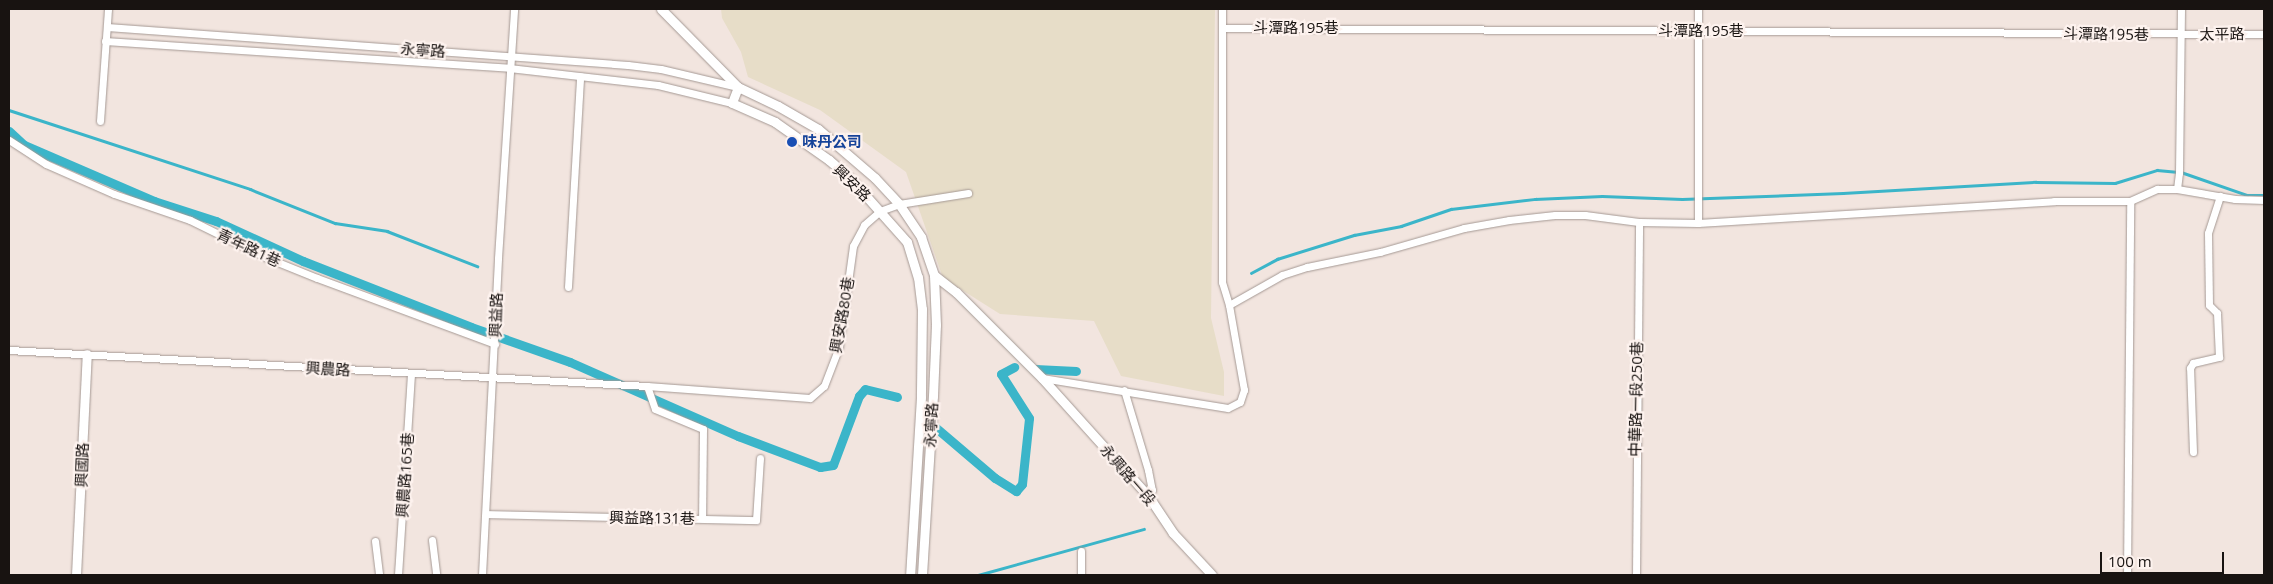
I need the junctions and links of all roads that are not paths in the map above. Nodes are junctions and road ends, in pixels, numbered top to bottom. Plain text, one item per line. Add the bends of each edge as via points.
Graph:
1 (108, 9) edge
2 (514, 9) edge
3 (661, 9) edge
4 (1222, 9) edge
5 (1698, 9) edge
6 (2181, 9) edge
7 (107, 27) junction
8 (1222, 28) junction
9 (1698, 30) junction
10 (2264, 34) edge
11 (2181, 35) junction
12 (105, 41) junction
13 (510, 56) junction
14 (509, 68) junction
15 (580, 76) junction
16 (738, 87) junction
17 (732, 103) junction
18 (100, 121) dead end
19 (9, 140) edge
20 (2177, 187) junction
21 (968, 193) dead end
22 (2220, 196) junction
23 (2264, 200) edge
24 (2130, 201) junction
25 (899, 204) junction
26 (880, 211) junction
27 (1638, 222) junction
28 (1698, 223) junction
29 (934, 275) junction
30 (918, 277) junction
31 (568, 287) dead end
32 (1229, 305) junction
33 (495, 344) junction
34 (9, 350) edge
35 (87, 354) junction
36 (411, 374) junction
37 (492, 378) junction
38 (1042, 378) junction
39 (648, 386) junction
40 (1124, 390) junction
41 (2193, 452) dead end
42 (760, 458) dead end
43 (1149, 498) junction
44 (486, 514) junction
45 (702, 518) junction
46 (375, 540) dead end
47 (432, 540) dead end
48 (1081, 551) dead end
49 (76, 575) edge
50 (378, 575) edge
51 (398, 575) edge
52 (436, 575) edge
53 (482, 575) edge
54 (910, 575) edge
55 (922, 575) edge
56 (1081, 575) edge
57 (1212, 575) edge
58 (1636, 575) edge
59 (2127, 575) edge

1 - 7 street
2 - 13 street, 興益路
3 - 16 street, 興安路
4 - 8 street
5 - 9 street
6 - 11 street
7 - 12 street
7 - 13 street, 永寧路
8 - 9 street, 斗潭路195巷
8 - 32 street via 1222,282
9 - 11 street, 斗潭路195巷
9 - 28 street
10 - 11 street, 太平路
11 - 20 street
12 - 14 street, 永寧路
12 - 18 street
13 - 14 street, 興益路
13 - 16 street, 永寧路 via 661,69
14 - 15 street, 永寧路
14 - 33 street, 興益路
15 - 17 street, 永寧路 via 658,85
15 - 31 street
16 - 17 street
16 - 25 street, 興安路 via 818,129 858,160
17 - 26 street, 興安路 via 775,122 828,160 850,178
19 - 33 street, 青年路1巷 via 46,164 114,194 190,220 317,278
20 - 22 street
20 - 24 street via 2157,190
21 - 25 street, 興安路80巷
22 - 23 street
22 - 41 street via 2208,233 2209,304 2216,313 2219,357 2193,363 2190,368
24 - 28 street via 2054,201
24 - 59 street
25 - 26 street, 興安路80巷
25 - 29 street, 興安路 via 921,237
26 - 30 street, 興安路 via 907,242
26 - 39 street, 興安路80巷 via 864,225 854,246 839,347 824,386 810,398
27 - 28 street
27 - 32 street via 1585,215 1555,215 1464,228 1380,252 1290,272
27 - 58 street, 中華路一段250巷
29 - 30 street
29 - 38 street via 956,292
29 - 55 street, 永寧路 via 936,325
30 - 54 street, 永寧路 via 922,309 921,397
32 - 40 street via 1244,381 1240,402 1228,408
33 - 37 street, 興益路
34 - 35 street, 興農路
35 - 36 street, 興農路
35 - 49 street, 興國路
36 - 37 street, 興農路
36 - 51 street, 興農路165巷
37 - 39 street, 興農路
37 - 44 street, 興益路
38 - 40 street
38 - 43 street, 永興路一段
39 - 45 street via 655,409 703,429
40 - 43 street via 1148,470 1152,490
42 - 45 street, 興益路131巷 via 756,520
43 - 57 street, 永興路一段 via 1173,533
44 - 45 street, 興益路131巷
44 - 53 street, 興益路
46 - 50 street
47 - 52 street
48 - 56 street

